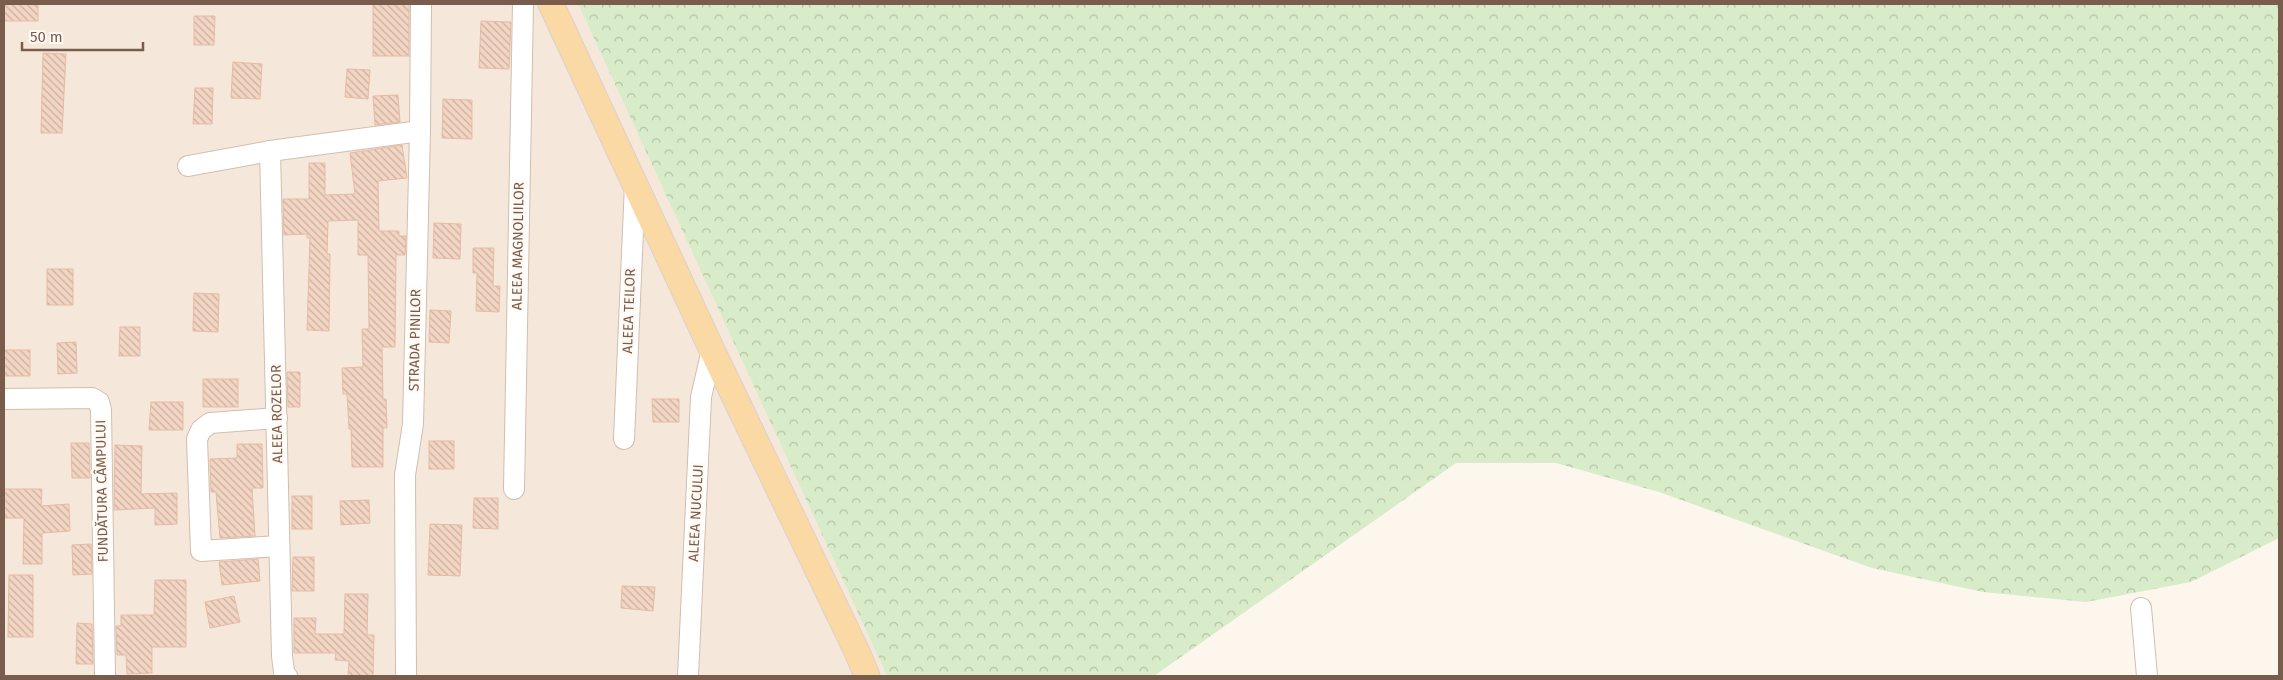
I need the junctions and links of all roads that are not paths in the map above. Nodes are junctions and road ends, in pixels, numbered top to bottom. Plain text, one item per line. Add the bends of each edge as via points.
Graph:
1 (421, 4) edge
2 (523, 4) edge
3 (551, 4) edge
4 (420, 131) junction
5 (270, 151) junction
6 (188, 166) dead end
7 (635, 184) junction
8 (712, 350) junction
9 (4, 399) edge
10 (277, 418) junction
11 (624, 439) dead end
12 (514, 489) dead end
13 (279, 546) junction
14 (2142, 608) dead end
15 (105, 676) edge
16 (287, 676) edge
17 (406, 676) edge
18 (688, 676) edge
19 (867, 676) edge
20 (2147, 676) edge

1 - 4 street, STRADA PINILOR
2 - 12 street, ALEEA MAGNOLIILOR
3 - 7 main road
4 - 5 street
4 - 17 street, STRADA PINILOR via 413,424 405,475
5 - 6 street
5 - 10 street, ALEEA ROZELOR
7 - 8 main road
7 - 11 street, ALEEA TEILOR
8 - 18 street, ALEEA NUCULUI via 701,397
8 - 19 main road
9 - 15 street, FUNDĂTURA CÂMPULUI via 92,398 99,402 102,420
10 - 13 street, ALEEA ROZELOR
10 - 13 street via 210,423 201,430 197,439 201,551
13 - 16 street, ALEEA ROZELOR via 282,656
14 - 20 street

